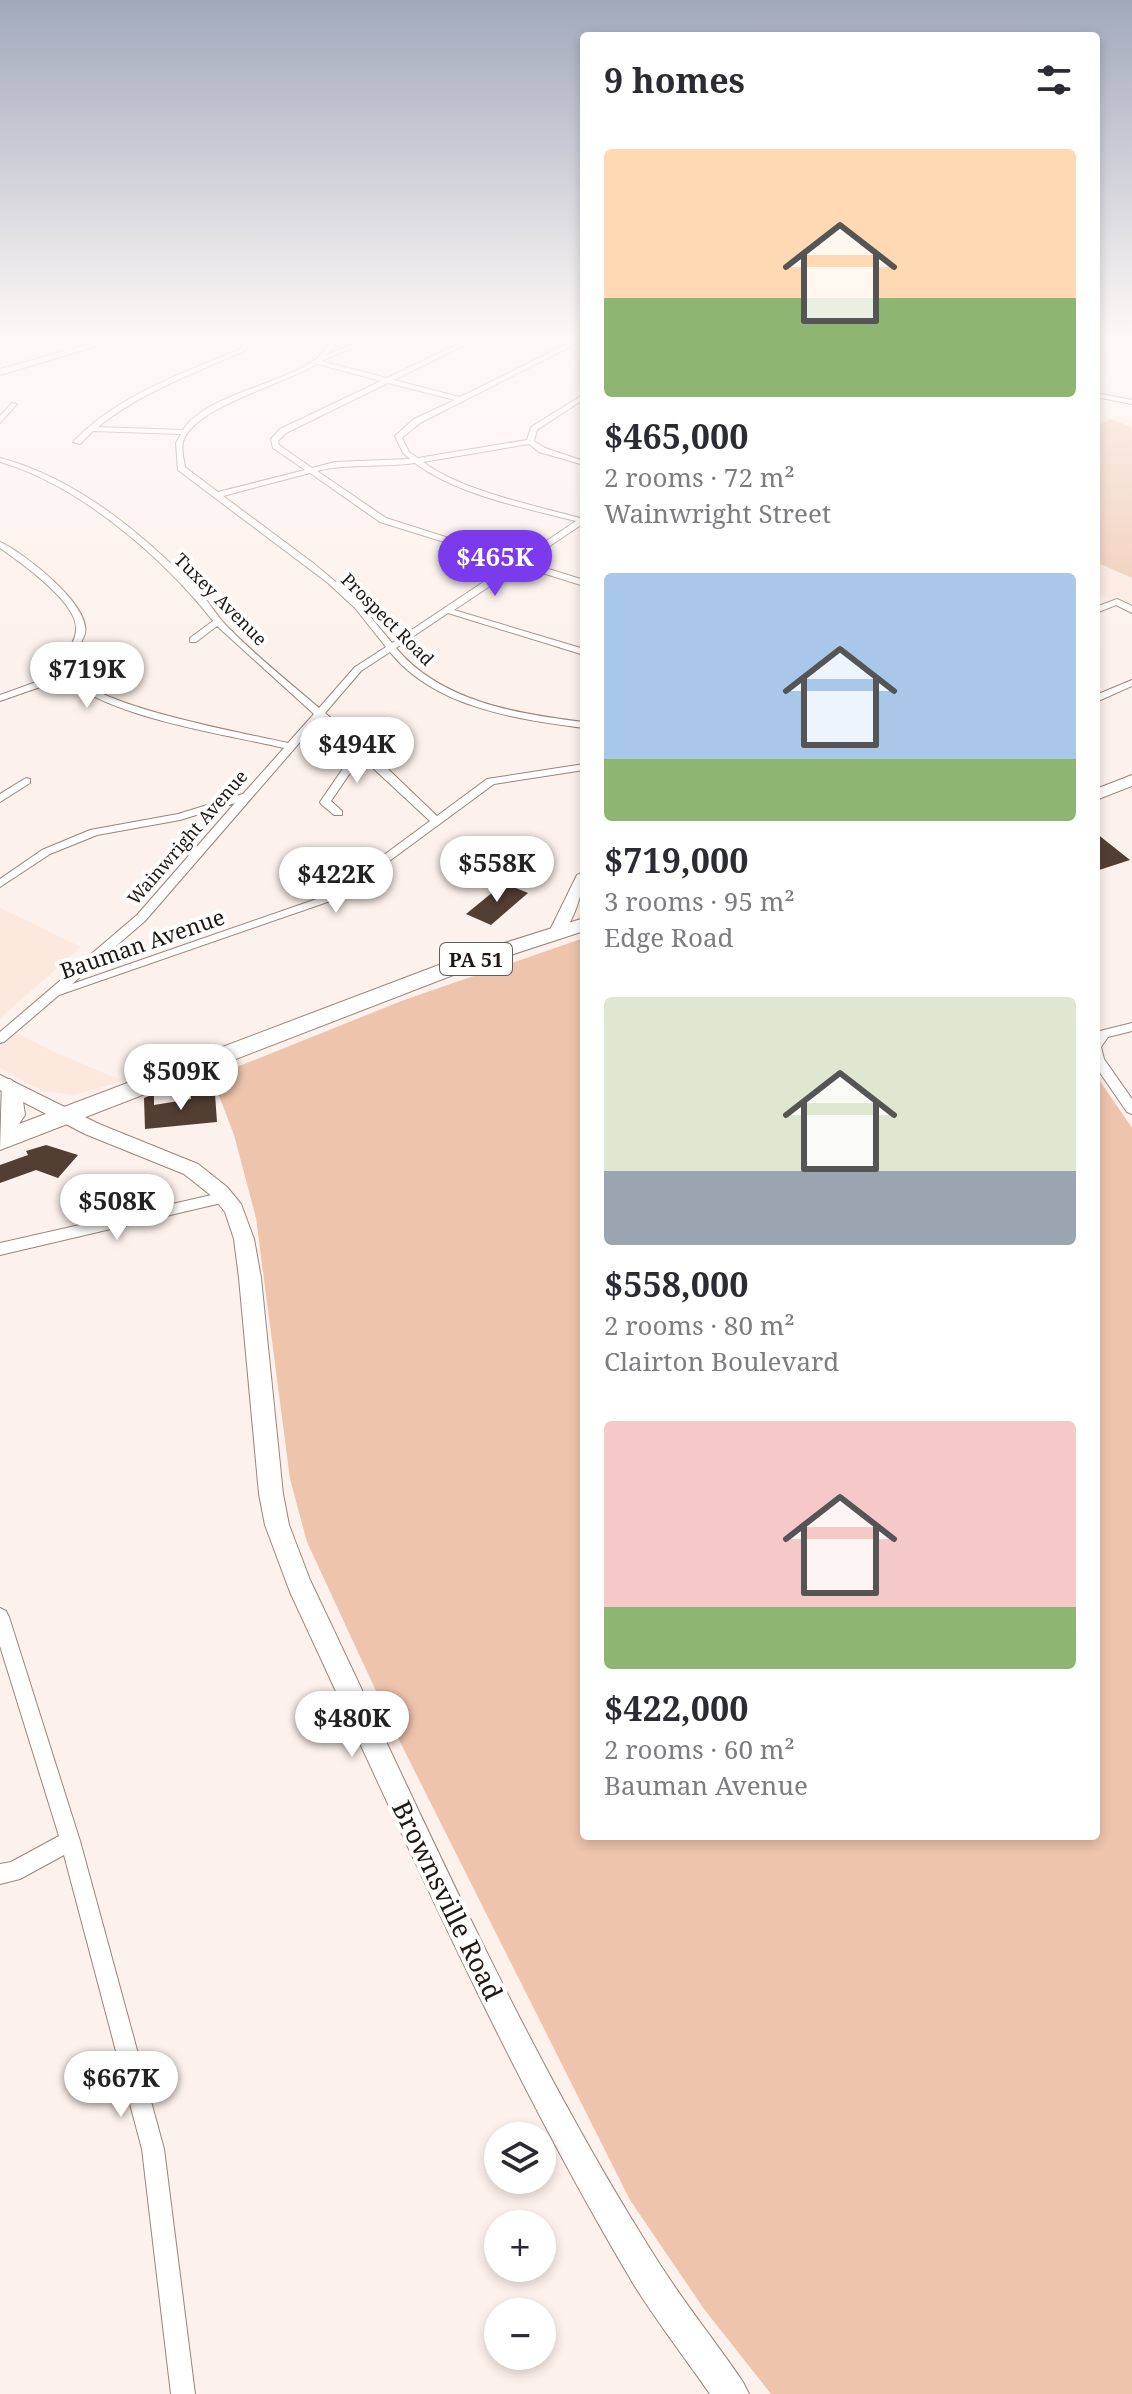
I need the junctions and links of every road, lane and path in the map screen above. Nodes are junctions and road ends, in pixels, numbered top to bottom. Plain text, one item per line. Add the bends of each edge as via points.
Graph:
1 (175, 452) edge
2 (280, 452) edge
3 (404, 452) edge
4 (472, 452) edge
5 (548, 452) edge
6 (0, 460) edge
7 (416, 461) junction
8 (580, 462) edge
9 (306, 470) junction
10 (216, 495) junction
11 (580, 520) edge
12 (580, 523) edge
13 (0, 544) edge
14 (519, 563) junction
15 (580, 582) edge
16 (1100, 608) edge
17 (446, 610) junction
18 (1132, 610) edge
19 (217, 622) junction
20 (193, 640) dead end
21 (389, 647) junction
22 (580, 651) edge
23 (68, 674) junction
24 (1132, 683) edge
25 (1100, 697) edge
26 (0, 698) edge
27 (319, 711) junction
28 (580, 724) edge
29 (290, 746) junction
30 (361, 749) junction
31 (580, 768) edge
32 (1132, 780) edge
33 (26, 781) dead end
34 (1100, 793) edge
35 (246, 796) junction
36 (0, 799) edge
37 (338, 813) dead end
38 (436, 821) junction
39 (580, 883) edge
40 (0, 884) edge
41 (580, 925) edge
42 (556, 932) junction
43 (53, 995) junction
44 (1132, 1027) edge
45 (0, 1039) edge
46 (1100, 1040) edge
47 (1100, 1063) edge
48 (5, 1085) edge
49 (1132, 1109) edge
50 (64, 1116) junction
51 (0, 1134) edge
52 (0, 1141) edge
53 (225, 1197) junction
54 (0, 1249) edge
55 (0, 1617) edge
56 (70, 1841) junction
57 (0, 1874) edge
58 (183, 2394) edge
59 (731, 2394) edge

1 - 10 street, Prospect Road via 181,468
2 - 9 street
3 - 7 street
4 - 7 street
5 - 8 street
6 - 19 street, Tuxey Avenue via 30,470 99,509 194,592
7 - 9 street
7 - 11 street via 465,487
9 - 10 street
9 - 14 street via 398,526
10 - 21 street, Prospect Road via 354,602
12 - 14 street, Wainwright Avenue
13 - 23 street via 76,610 81,629 69,654
14 - 15 street
14 - 17 street, Wainwright Avenue
16 - 18 street via 1117,602
17 - 21 street, Wainwright Avenue
17 - 22 street
19 - 20 street
19 - 27 street, Tuxey Avenue
21 - 27 street, Wainwright Avenue via 358,669
21 - 28 street, Prospect Road via 409,668 458,694 511,712
23 - 26 street
23 - 29 street via 97,696
24 - 25 street
27 - 29 street, Wainwright Avenue
27 - 30 street, Tuxey Avenue
29 - 35 street, Wainwright Avenue
30 - 37 street via 325,802
30 - 38 street, Tuxey Avenue
31 - 38 street, Bauman Avenue via 491,781
32 - 34 highway
33 - 36 street
35 - 40 street via 180,817 81,836 46,852
35 - 43 street, Wainwright Avenue via 141,918
38 - 43 street, Bauman Avenue via 321,902
39 - 42 street
41 - 42 highway, PA 51
42 - 50 highway, PA 51
43 - 45 street, Wainwright Avenue
44 - 46 street via 1104,1034
47 - 49 street
48 - 50 main road, Brownsville Road
48 - 51 highway via 14,1115
50 - 52 highway, PA 51
50 - 53 main road, Brownsville Road via 191,1169
53 - 54 street
53 - 59 main road, Brownsville Road via 244,1239 271,1494 299,1584 558,2122 648,2276
55 - 56 street
56 - 57 street
56 - 58 street via 153,2149

